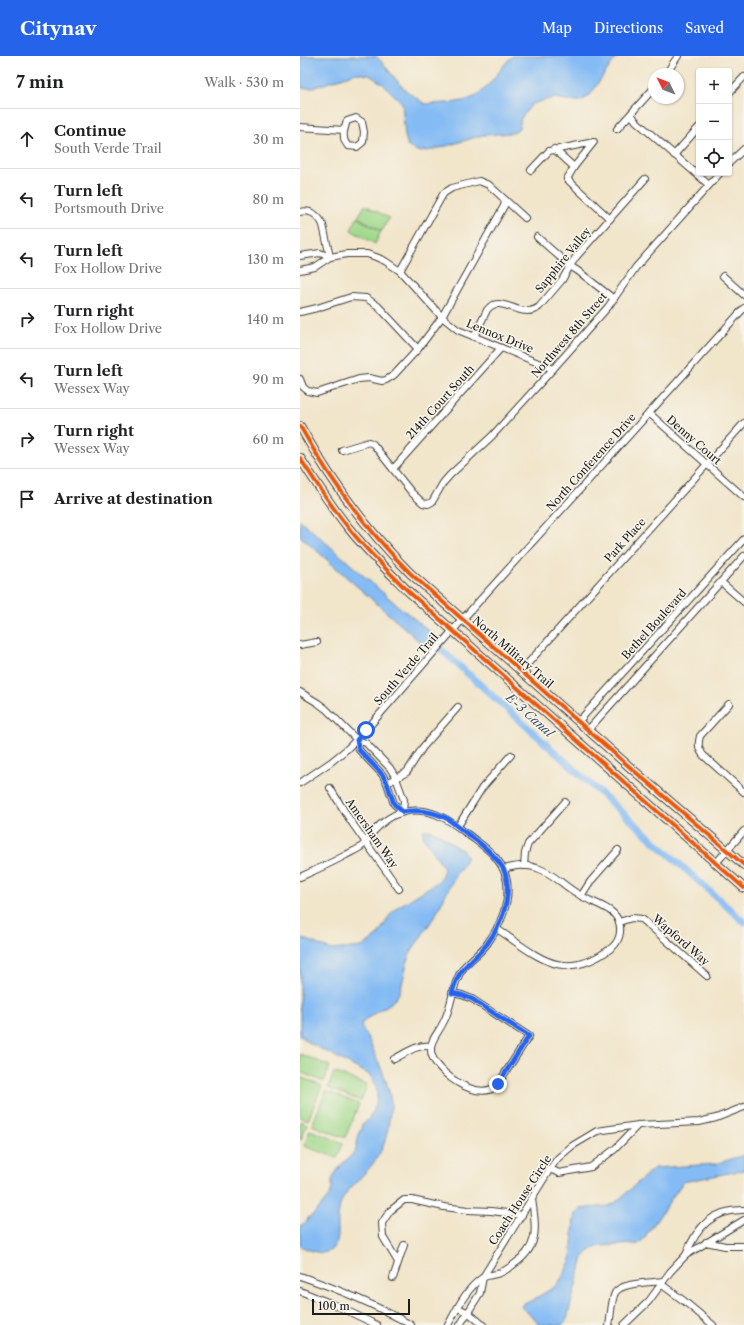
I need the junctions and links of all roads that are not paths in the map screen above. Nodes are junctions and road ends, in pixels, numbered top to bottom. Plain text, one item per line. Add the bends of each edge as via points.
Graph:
1 (678, 56) edge
2 (670, 68) edge
3 (744, 77) edge
4 (732, 90) edge
5 (648, 95) edge
6 (631, 114) junction
7 (300, 127) edge
8 (617, 129) dead end
9 (344, 130) junction
10 (696, 130) edge
11 (554, 149) junction
12 (744, 149) edge
13 (674, 155) junction
14 (732, 160) edge
15 (574, 167) junction
16 (531, 170) dead end
17 (717, 176) edge
18 (645, 179) dead end
19 (709, 185) junction
20 (505, 200) junction
21 (300, 212) edge
22 (524, 218) dead end
23 (610, 219) junction
24 (537, 237) dead end
25 (300, 256) edge
26 (330, 257) junction
27 (570, 266) junction
28 (300, 270) edge
29 (400, 271) junction
30 (723, 276) dead end
31 (744, 295) edge
32 (614, 299) junction
33 (744, 308) edge
34 (300, 312) edge
35 (442, 317) junction
36 (474, 337) junction
37 (501, 348) junction
38 (418, 349) junction
39 (553, 368) junction
40 (300, 379) edge
41 (649, 413) junction
42 (744, 423) edge
43 (300, 426) edge
44 (342, 450) dead end
45 (300, 458) edge
46 (707, 464) junction
47 (393, 469) junction
48 (744, 497) edge
49 (744, 539) edge
50 (744, 556) edge
51 (721, 582) junction
52 (744, 602) edge
53 (462, 620) junction
54 (454, 630) junction
55 (317, 642) dead end
56 (300, 645) edge
57 (521, 671) junction
58 (300, 692) edge
59 (728, 704) dead end
60 (458, 707) dead end
61 (578, 722) junction
62 (566, 729) junction
63 (588, 730) junction
64 (357, 740) junction
65 (511, 755) dead end
66 (396, 778) junction
67 (300, 782) edge
68 (387, 783) junction
69 (330, 788) dead end
70 (744, 792) edge
71 (565, 802) dead end
72 (403, 812) junction
73 (458, 826) junction
74 (744, 831) edge
75 (366, 842) junction
76 (618, 850) dead end
77 (727, 850) junction
78 (716, 863) junction
79 (744, 865) edge
80 (524, 866) junction
81 (504, 869) junction
82 (300, 877) edge
83 (399, 888) dead end
84 (744, 888) edge
85 (581, 896) junction
86 (619, 922) junction
87 (497, 929) junction
88 (707, 976) dead end
89 (452, 993) junction
90 (431, 1046) junction
91 (394, 1059) dead end
92 (744, 1107) edge
93 (638, 1125) junction
94 (550, 1169) junction
95 (532, 1199) junction
96 (744, 1210) edge
97 (522, 1216) junction
98 (744, 1220) edge
99 (706, 1242) junction
100 (404, 1245) dead end
101 (744, 1246) edge
102 (686, 1255) junction
103 (398, 1262) junction
104 (300, 1276) edge
105 (483, 1277) junction
106 (392, 1278) dead end
107 (662, 1283) junction
108 (300, 1291) edge
109 (458, 1308) junction
110 (468, 1312) junction
111 (377, 1325) edge
112 (411, 1325) edge
113 (448, 1325) edge
114 (460, 1325) edge
115 (483, 1325) edge
116 (609, 1325) edge
117 (624, 1325) edge
118 (713, 1325) edge

1 - 2 street
3 - 4 street
5 - 6 street
6 - 8 street
6 - 13 street
7 - 9 street
9 - 9 street via 344,142 348,146 357,147 363,142 362,122 356,118 347,121
10 - 13 street
11 - 15 street
11 - 15 street via 594,142
11 - 16 street
12 - 14 street
13 - 19 street
15 - 23 street via 567,179
17 - 19 street, Northwest 8th Street
18 - 23 street, Sapphire Valley
19 - 32 street, Northwest 8th Street via 636,267
20 - 22 street
20 - 29 street via 488,185 479,181 448,190 442,196
20 - 35 street
21 - 26 street via 310,212 321,221
23 - 27 street, Sapphire Valley
24 - 27 street
25 - 26 street, Lennox Drive via 320,253
26 - 28 street, Lennox Drive via 315,268
26 - 29 street, Lennox Drive via 367,254 386,261
27 - 32 street
27 - 36 street, Sapphire Valley via 562,280 535,310 526,312 499,303 490,306
29 - 35 street, Lennox Drive
30 - 31 street
32 - 39 street, Northwest 8th Street
33 - 41 street, North Conference Drive
34 - 38 street via 351,297 366,298 378,306
35 - 36 street, Lennox Drive via 458,330
35 - 38 street
36 - 37 street, Lennox Drive
37 - 39 street, Lennox Drive
37 - 47 street, 214th Court South
38 - 40 street via 386,380 359,379 317,393 308,391
39 - 47 street, Northwest 8th Street via 492,436 450,475 432,502 423,503
41 - 46 street, Denny Court
41 - 53 street, North Conference Drive
42 - 46 street, Park Place
43 - 53 main road, North Military Trail via 352,508 410,573
44 - 47 street via 369,442
45 - 54 main road, North Military Trail via 352,532 409,592
46 - 48 street, Denny Court
46 - 57 street, Park Place
49 - 61 street, Bethel Boulevard
50 - 51 street, Bethel Boulevard
51 - 52 street
51 - 63 street, Bethel Boulevard
53 - 54 street, North Conference Drive
53 - 57 main road, North Military Trail
54 - 62 main road, North Military Trail
54 - 64 street, South Verde Trail
55 - 56 street
57 - 61 main road, North Military Trail
58 - 64 street via 326,709
59 - 70 street via 700,736 699,750
60 - 66 street via 423,747 407,772
61 - 63 main road, North Military Trail
62 - 63 main road via 578,732
62 - 78 main road, North Military Trail
63 - 77 main road, North Military Trail
64 - 66 street via 366,743
64 - 67 street, South Verde Trail via 331,762
64 - 68 street via 359,750 382,774
65 - 73 street via 482,788
66 - 68 street
66 - 72 street via 404,800
68 - 72 street via 394,804
69 - 75 street, Amersham Way
71 - 80 street via 528,844
72 - 73 street via 430,812
72 - 75 street via 382,823
73 - 81 street via 493,854
74 - 77 street
75 - 82 street via 325,867
75 - 83 street, Amersham Way
76 - 85 street
77 - 78 street
77 - 79 main road, North Military Trail
78 - 84 main road, North Military Trail
80 - 81 street
80 - 85 street via 545,871
81 - 87 street via 507,896
85 - 86 street via 610,911
86 - 87 street via 619,936 613,947 585,962 569,966 543,960
86 - 88 street, Wapford Way via 632,918 642,919
87 - 89 street via 487,945 464,967
89 - 90 street via 445,1020
89 - 90 street via 472,999 529,1036 495,1088 486,1091 471,1088 449,1076 434,1059
90 - 91 street via 419,1046
92 - 93 street, Coach House Circle via 699,1122
93 - 94 street, Coach House Circle via 593,1133 565,1152
93 - 94 street via 616,1149 591,1167 560,1173
94 - 95 street, Coach House Circle
95 - 97 street, Coach House Circle
95 - 105 street via 535,1221 533,1242 518,1262 500,1273
96 - 102 street via 720,1213 706,1222 692,1240
97 - 103 street via 404,1200 390,1211 382,1223 383,1237
97 - 105 street, Coach House Circle
98 - 99 street
99 - 101 street
99 - 102 street
100 - 103 street
102 - 107 street
103 - 106 street
104 - 112 street via 375,1306
105 - 109 street, Coach House Circle via 475,1283
105 - 110 street, Coach House Circle via 480,1293
107 - 116 street via 629,1285 617,1290
107 - 117 street via 649,1301
107 - 118 street
108 - 111 street
109 - 110 street
109 - 113 street, Coach House Circle
110 - 114 street, Coach House Circle
110 - 115 street

